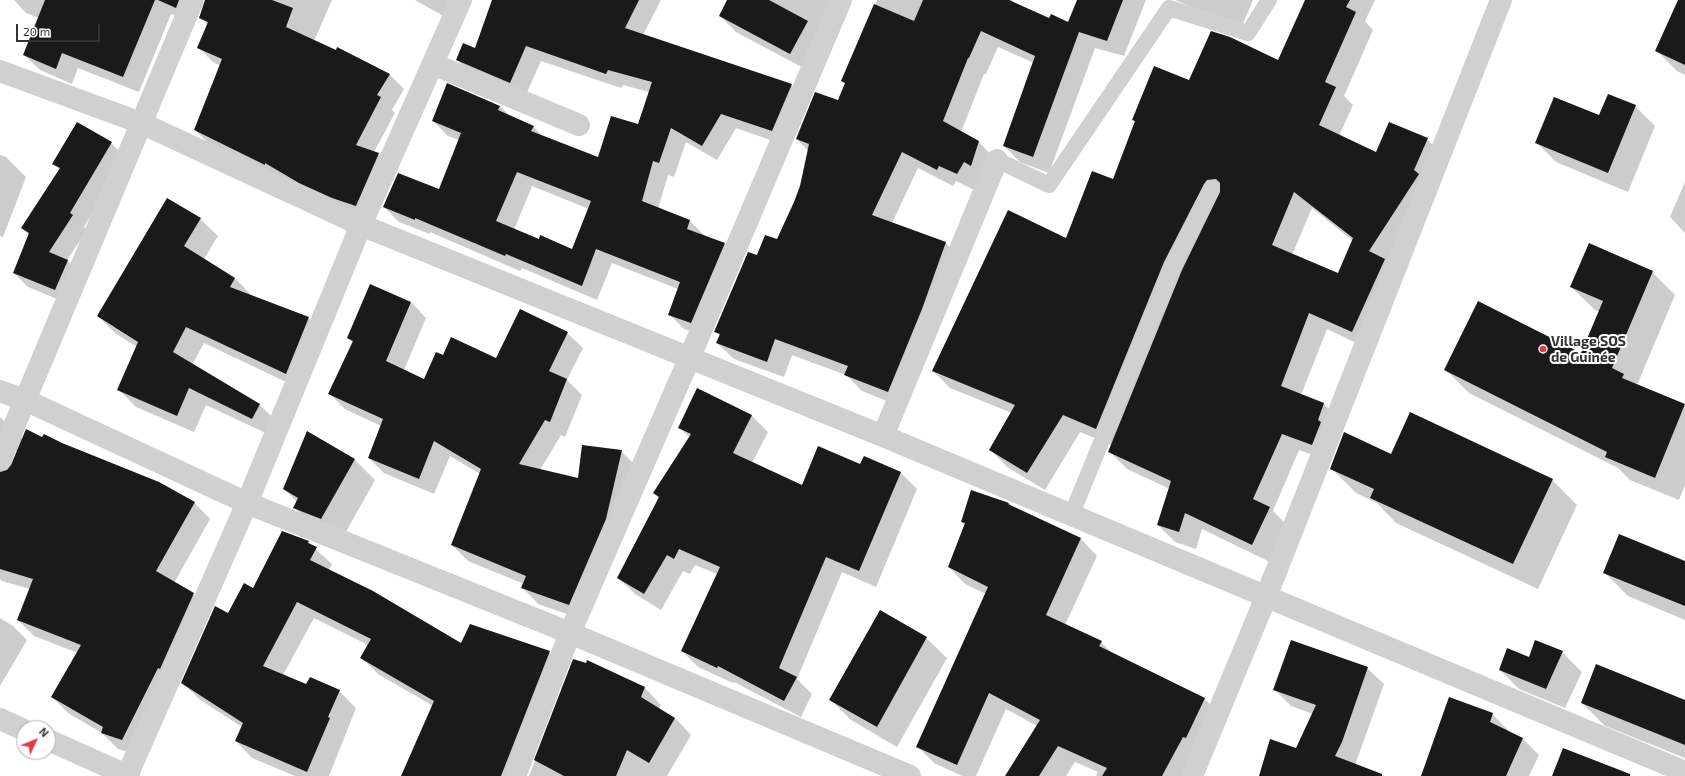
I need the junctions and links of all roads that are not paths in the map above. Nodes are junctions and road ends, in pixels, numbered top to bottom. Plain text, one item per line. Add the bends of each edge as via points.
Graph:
1 (193, 0) edge
2 (461, 0) edge
3 (841, 0) edge
4 (1269, 0) edge
5 (1501, 0) edge
6 (433, 64) junction
7 (0, 71) edge
8 (141, 123) junction
9 (579, 125) dead end
10 (997, 160) joint
11 (1212, 188) dead end
12 (361, 225) junction
13 (690, 359) junction
14 (0, 391) edge
15 (25, 400) junction
16 (883, 436) junction
17 (0, 460) edge
18 (247, 503) junction
19 (1071, 516) junction
20 (1266, 598) junction
21 (570, 633) junction
22 (0, 719) edge
23 (16, 726) edge
24 (56, 744) edge
25 (1685, 772) edge
26 (128, 776) edge
27 (515, 776) edge
28 (910, 776) edge
29 (1192, 776) edge

1 - 8 street
2 - 6 street
3 - 13 street
4 - 10 lane via 1248,33 1169,8 1049,185
5 - 20 street
6 - 9 street
6 - 12 street
7 - 8 street
8 - 12 street
8 - 15 street
10 - 16 street
11 - 19 lane via 1173,266
12 - 13 street
12 - 18 street
13 - 16 street
13 - 21 street
14 - 15 street
15 - 17 street
15 - 18 street
16 - 19 street
18 - 21 street
18 - 26 street
19 - 20 street
20 - 25 street
20 - 29 street
21 - 27 street
21 - 28 street
22 - 23 street
24 - 26 street

